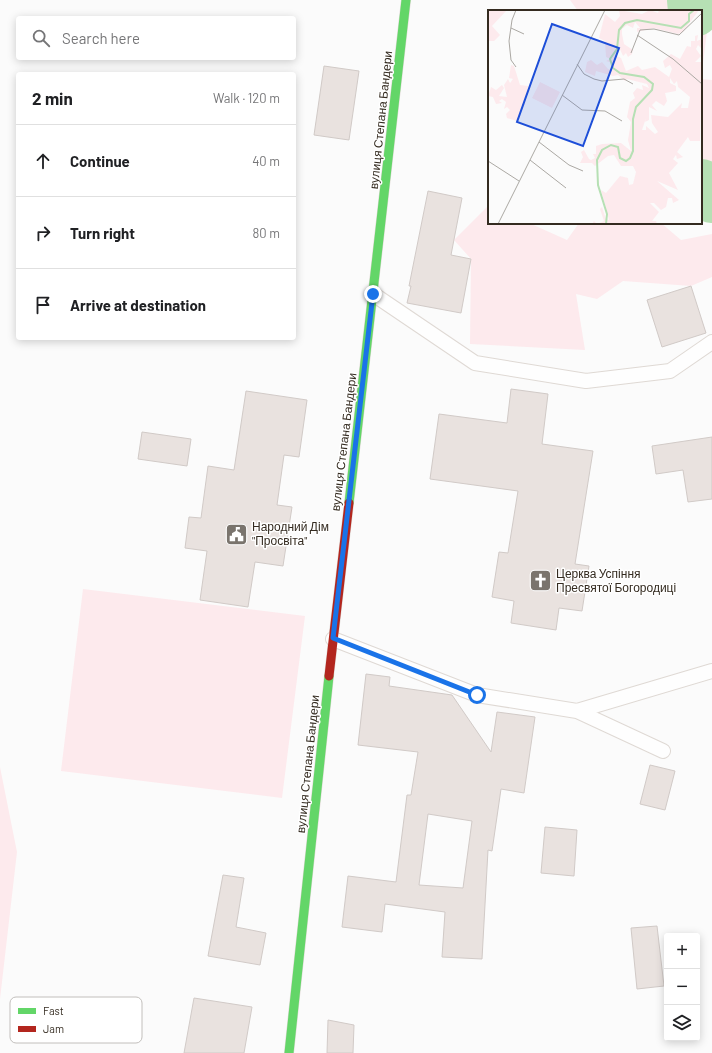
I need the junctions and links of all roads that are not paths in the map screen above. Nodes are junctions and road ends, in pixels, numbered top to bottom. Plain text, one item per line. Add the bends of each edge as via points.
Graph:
1 (406, 0) edge
2 (373, 294) junction
3 (712, 342) edge
4 (333, 638) junction
5 (712, 671) edge
6 (577, 711) junction
7 (663, 751) dead end
8 (289, 1053) edge

1 - 2 main road, вулиця Степана Бандери
2 - 3 lane via 475,363 586,381 670,371
2 - 4 main road, вулиця Степана Бандери
4 - 6 lane via 477,695
4 - 8 main road, вулиця Степана Бандери
5 - 6 lane
6 - 7 lane

